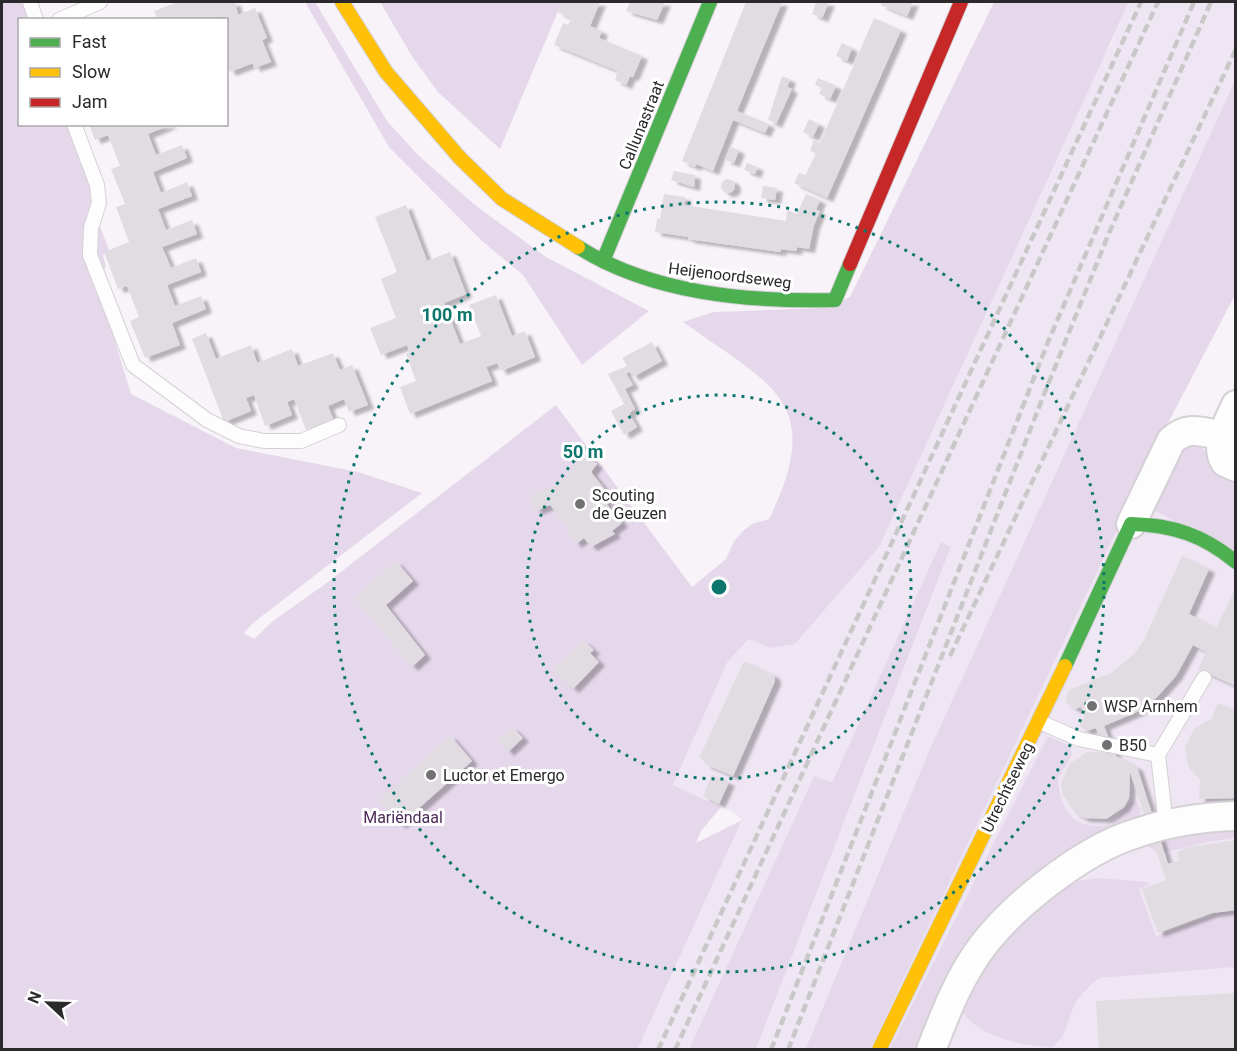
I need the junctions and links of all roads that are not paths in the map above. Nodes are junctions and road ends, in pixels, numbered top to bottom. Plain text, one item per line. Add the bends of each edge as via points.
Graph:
1 (30, 2) edge
2 (100, 2) edge
3 (342, 2) edge
4 (710, 2) edge
5 (961, 2) edge
6 (35, 18) edge
7 (64, 18) edge
8 (75, 126) edge
9 (603, 261) junction
10 (1236, 405) edge
11 (339, 425) dead end
12 (1223, 436) junction
13 (1232, 465) edge
14 (1131, 524) junction
15 (1236, 562) edge
16 (1204, 678) dead end
17 (1040, 722) junction
18 (1158, 755) junction
19 (1236, 816) edge
20 (1166, 825) junction
21 (879, 1050) edge
22 (931, 1050) edge

1 - 6 lane
2 - 7 lane
3 - 9 street, Heijenoordseweg via 386,72 460,158 502,198
4 - 9 street, Callunastraat
5 - 9 street, Heijenoordseweg via 835,300 791,301 669,287
8 - 11 lane via 97,185 99,203 91,228 90,255 133,365 207,420 240,435 264,441 301,441
10 - 12 street
12 - 13 street via 1222,456
12 - 14 street, Utrechtseweg via 1188,430 1179,433 1167,448
14 - 15 street via 1185,529 1203,536
14 - 17 street, Utrechtseweg
16 - 18 lane
17 - 18 lane via 1079,739
17 - 21 street, Utrechtseweg
18 - 20 lane
19 - 20 street
20 - 22 street via 1135,833 1086,857 1022,903 972,961

